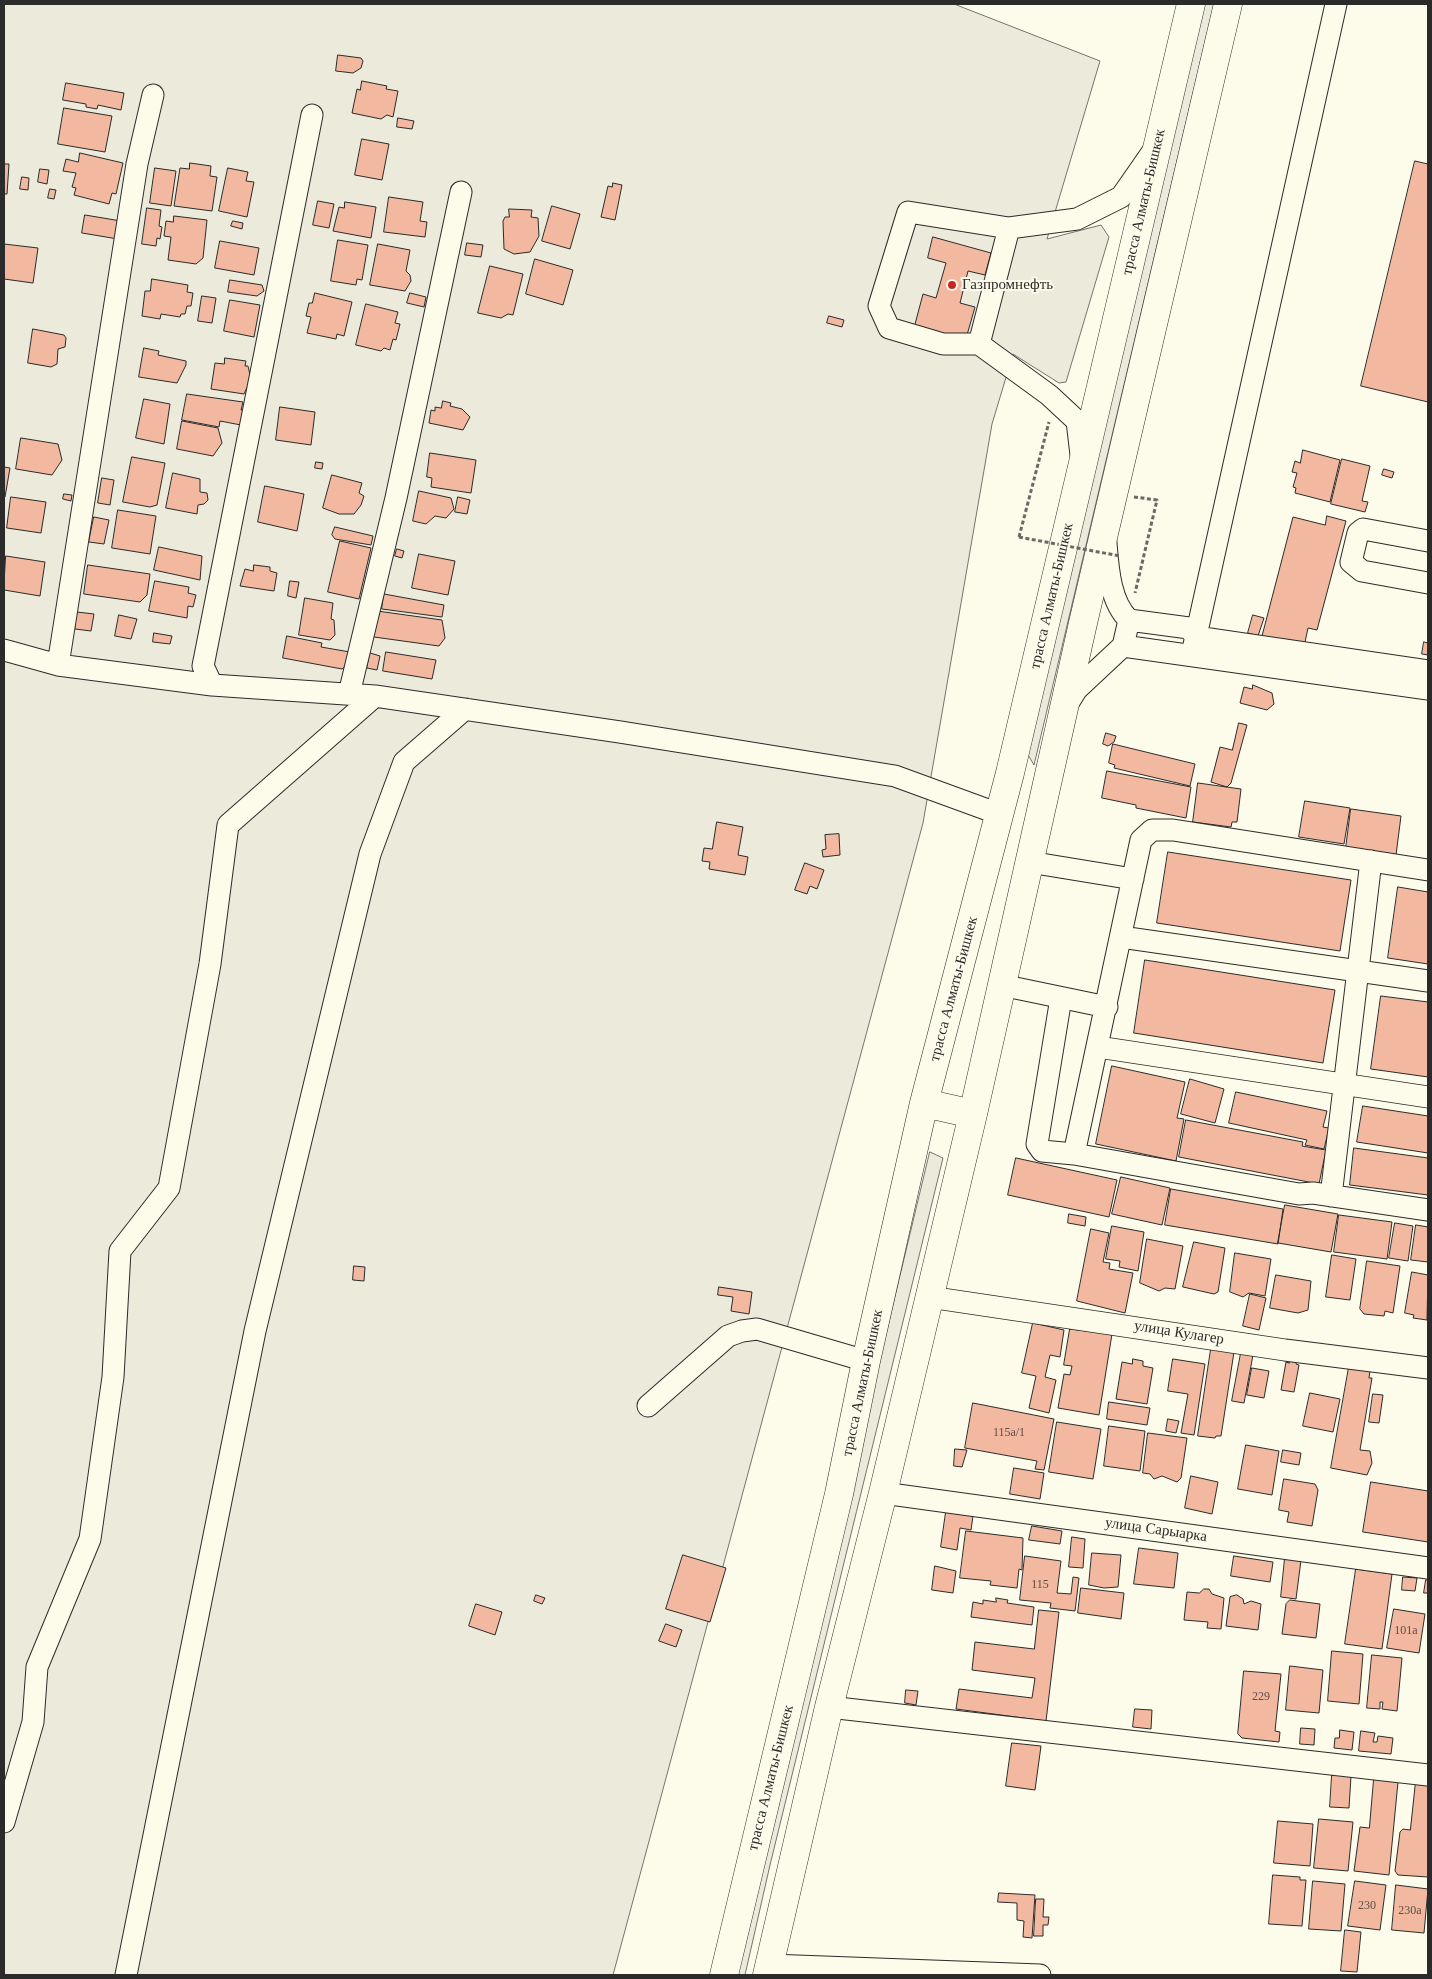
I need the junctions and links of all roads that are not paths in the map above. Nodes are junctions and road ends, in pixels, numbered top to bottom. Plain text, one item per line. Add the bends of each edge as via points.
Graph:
1 (1191, 4) edge
2 (1228, 4) edge
3 (1336, 4) edge
4 (153, 95) dead end
5 (312, 115) dead end
6 (1158, 145) junction
7 (461, 192) dead end
8 (1009, 228) junction
9 (979, 344) junction
10 (1082, 466) junction
11 (1106, 525) junction
12 (1428, 540) edge
13 (1428, 582) edge
14 (1129, 620) junction
15 (1194, 645) junction
16 (1123, 646) junction
17 (4, 650) edge
18 (58, 665) junction
19 (1428, 671) edge
20 (212, 685) junction
21 (1428, 690) edge
22 (349, 694) junction
23 (375, 696) junction
24 (466, 709) junction
25 (1063, 712) junction
26 (999, 814) junction
27 (1029, 862) junction
28 (1371, 862) junction
29 (1428, 870) edge
30 (1133, 879) junction
31 (1121, 937) junction
32 (1359, 970) junction
33 (1428, 981) edge
34 (1001, 985) junction
35 (1061, 998) junction
36 (1107, 1007) junction
37 (1098, 1047) junction
38 (1344, 1083) junction
39 (1428, 1097) edge
40 (924, 1103) junction
41 (973, 1114) junction
42 (1074, 1154) junction
43 (1331, 1196) junction
44 (1428, 1210) edge
45 (929, 1297) junction
46 (866, 1361) junction
47 (1428, 1368) edge
48 (648, 1406) dead end
49 (883, 1493) junction
50 (1428, 1568) edge
51 (829, 1707) junction
52 (1428, 1775) edge
53 (4, 1822) edge
54 (769, 1970) edge
55 (126, 1975) edge
56 (724, 1975) edge
57 (1040, 1975) edge

1 - 6 highway, трасса Алматы-Бишкек
2 - 11 highway
3 - 15 street
4 - 18 street via 137,164
5 - 20 street via 203,666
6 - 8 street via 1121,197 1077,219
6 - 10 highway, трасса Алматы-Бишкек
7 - 22 street via 396,498
8 - 9 street
8 - 9 street via 908,212 880,306 889,328 944,344
9 - 10 street via 1077,421
10 - 26 highway, трасса Алматы-Бишкек
11 - 14 street via 1110,574 1119,611
11 - 25 highway
12 - 13 street via 1363,529 1358,533 1351,562 1362,570
14 - 15 street via 1189,628
14 - 16 street
15 - 16 street
15 - 19 street
15 - 21 street
16 - 25 street via 1077,689
17 - 18 street
18 - 20 street
20 - 22 street
22 - 23 street
23 - 24 street
23 - 53 street via 228,825 210,964 169,1188 120,1251 113,1377 90,1539 37,1667 33,1722
24 - 26 street via 895,776
24 - 55 street via 404,762 370,854 256,1331
25 - 27 highway
26 - 40 highway, трасса Алматы-Бишкек
27 - 30 street
27 - 34 highway
28 - 29 street
28 - 30 street via 1173,830 1152,830 1140,840
28 - 32 street
30 - 31 street
31 - 32 street
31 - 36 street
32 - 33 street
32 - 38 street
34 - 35 street
34 - 41 highway
35 - 36 street
35 - 42 street via 1037,1144 1042,1151
36 - 37 street
37 - 38 street
37 - 42 street
38 - 39 street
38 - 43 street
40 - 41 highway
40 - 46 highway, трасса Алматы-Бишкек
41 - 45 highway
42 - 43 street via 1299,1194
43 - 44 street
45 - 47 street, улица Кулагер
45 - 49 highway
46 - 48 street via 757,1329 742,1331 728,1336
46 - 56 highway, трасса Алматы-Бишкек via 840,1494
49 - 50 street, улица Сарыарка
49 - 51 highway
51 - 52 street
51 - 54 highway
54 - 57 street

